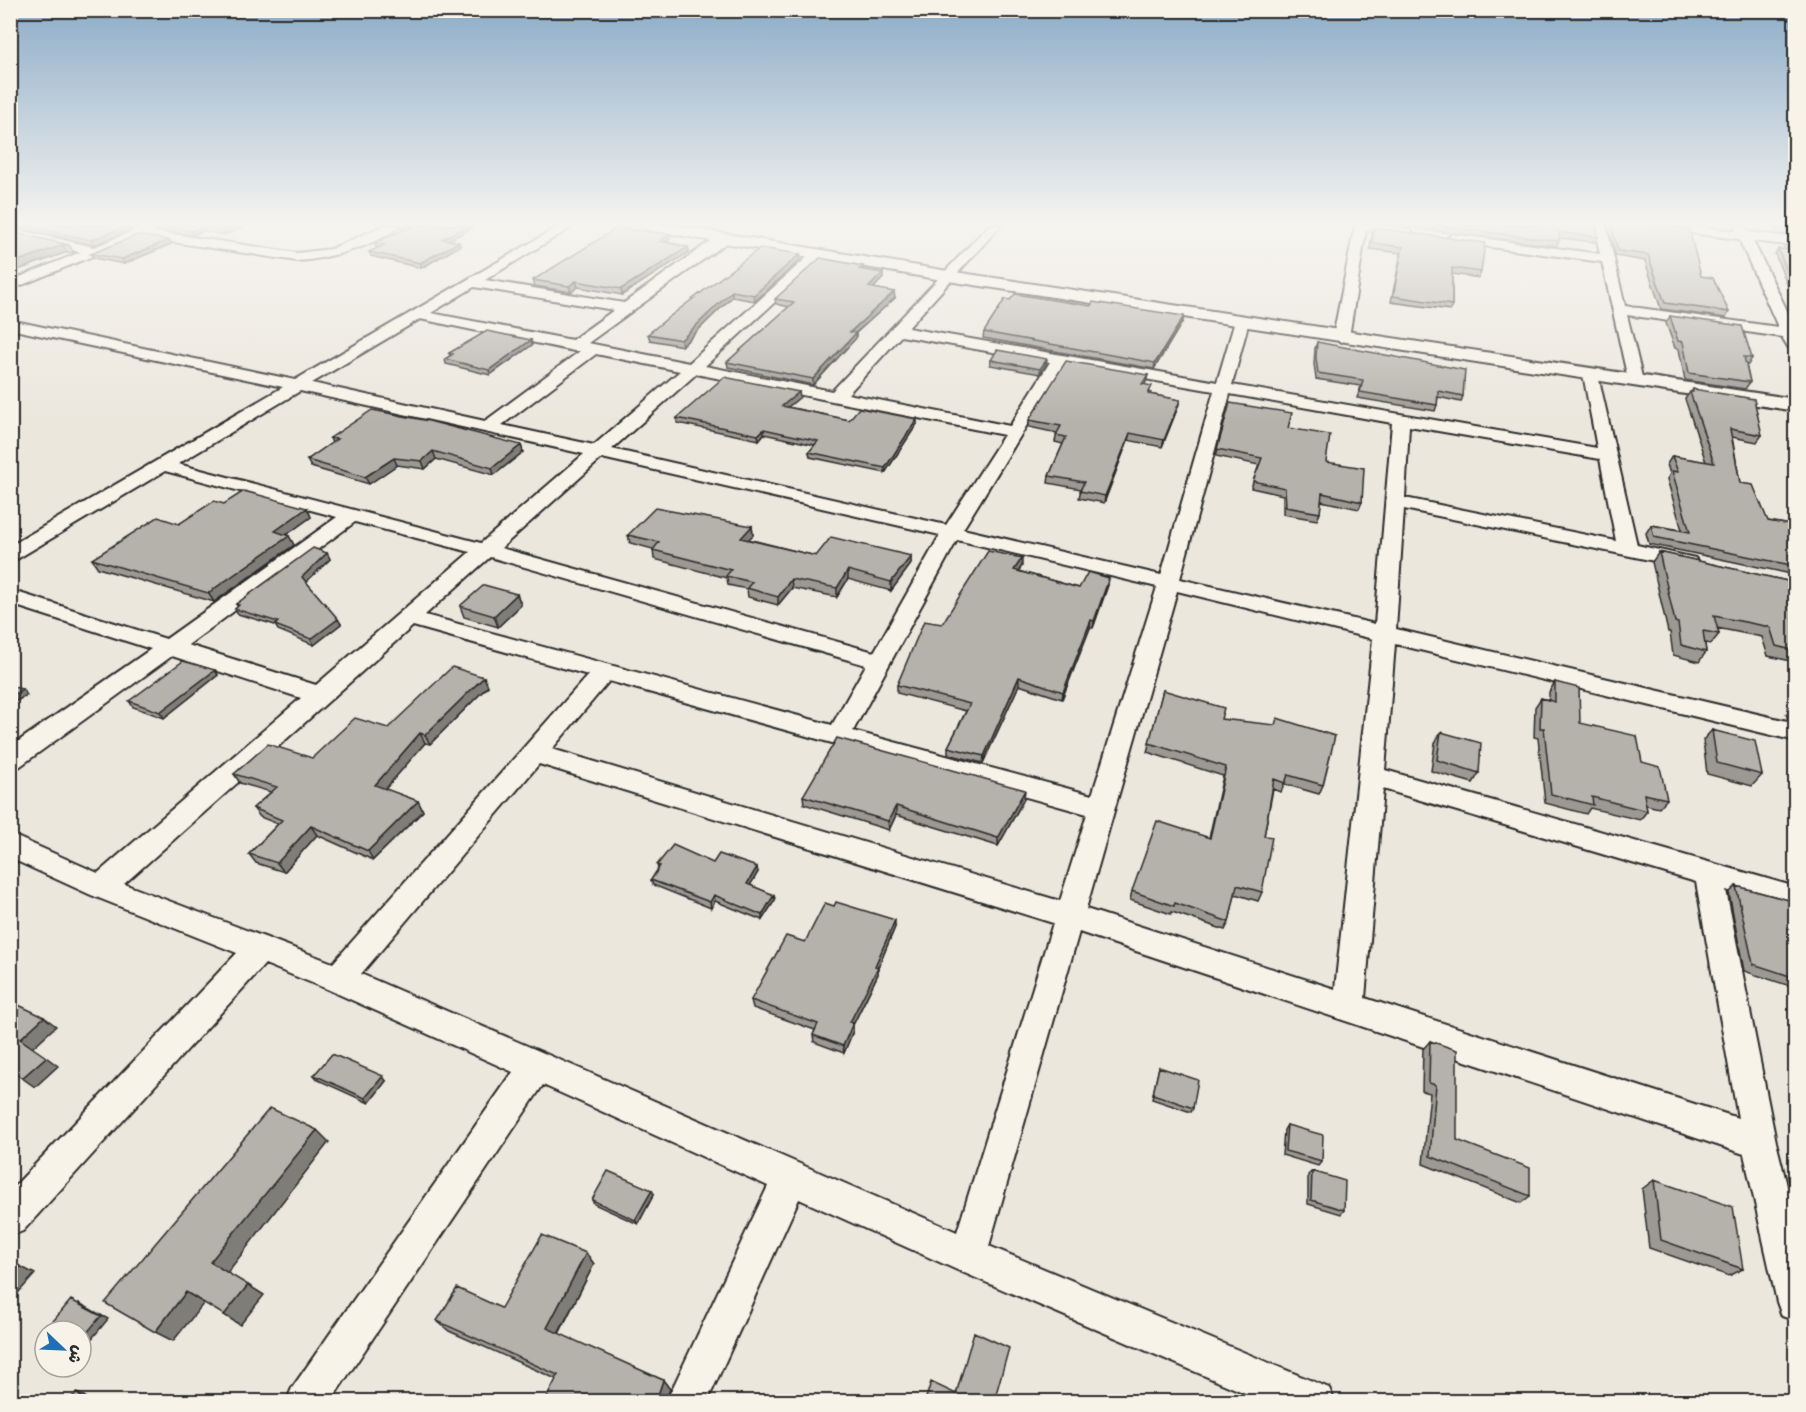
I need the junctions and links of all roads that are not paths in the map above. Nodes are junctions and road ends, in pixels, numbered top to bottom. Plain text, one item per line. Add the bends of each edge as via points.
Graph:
1 (456, 291) edge
2 (524, 291) edge
3 (650, 291) edge
4 (778, 291) edge
5 (934, 291) edge
6 (1045, 291) edge
7 (1349, 291) edge
8 (1615, 291) edge
9 (1772, 291) edge
10 (626, 308) junction
11 (1619, 309) junction
12 (416, 315) junction
13 (1242, 321) junction
14 (10, 324) edge
15 (897, 331) junction
16 (1792, 334) edge
17 (1341, 337) junction
18 (574, 346) junction
19 (1796, 349) edge
20 (593, 350) junction
21 (1060, 359) junction
22 (692, 369) junction
23 (1591, 374) junction
24 (1635, 381) junction
25 (298, 384) junction
26 (1224, 387) junction
27 (836, 398) junction
28 (1796, 405) edge
29 (1401, 418) junction
30 (488, 427) junction
31 (1015, 432) junction
32 (598, 452) junction
33 (1606, 455) junction
34 (162, 465) junction
35 (1396, 502) junction
36 (352, 515) junction
37 (951, 533) junction
38 (1627, 548) junction
39 (486, 550) junction
40 (10, 555) edge
41 (1707, 566) edge
42 (1169, 582) junction
43 (10, 597) edge
44 (408, 618) junction
45 (1385, 634) junction
46 (170, 647) junction
47 (880, 661) junction
48 (604, 672) junction
49 (320, 695) junction
50 (1796, 732) edge
51 (838, 736) junction
52 (534, 753) junction
53 (10, 760) edge
54 (1371, 776) junction
55 (1102, 808) junction
56 (10, 845) edge
57 (1709, 876) junction
58 (101, 887) junction
59 (1796, 899) edge
60 (1070, 915) junction
61 (261, 948) junction
62 (338, 979) junction
63 (1349, 1007) junction
64 (537, 1066) junction
65 (1759, 1142) junction
66 (790, 1178) junction
67 (10, 1218) edge
68 (968, 1256) junction
69 (1796, 1302) edge
70 (306, 1401) edge
71 (687, 1401) edge
72 (1315, 1401) edge

1 - 12 street
2 - 10 street
3 - 10 street
4 - 22 street
5 - 15 street
6 - 13 street
7 - 17 street
8 - 11 street
9 - 16 street
10 - 18 street
11 - 16 street
11 - 24 street
12 - 18 street
12 - 25 street
13 - 17 street
13 - 26 street
14 - 25 street
15 - 21 street
15 - 27 street
16 - 19 street
17 - 23 street
18 - 20 street
20 - 22 street
20 - 30 street
21 - 26 street
21 - 31 street
22 - 27 street
22 - 32 street
23 - 24 street
23 - 33 street
24 - 28 street
25 - 30 street
25 - 34 street
26 - 29 street
26 - 42 street
27 - 31 street
29 - 33 street
29 - 35 street
30 - 32 street
31 - 37 street
32 - 37 street
32 - 39 street
33 - 38 street
34 - 36 street
34 - 40 street
35 - 38 street
35 - 45 street
36 - 39 street
36 - 46 street
37 - 42 street
37 - 47 street
38 - 41 street
39 - 44 street
39 - 47 street
42 - 45 street
42 - 55 street
43 - 46 street
44 - 48 street
44 - 49 street
45 - 50 street
45 - 54 street
46 - 49 street
46 - 53 street
47 - 51 street
48 - 51 street
48 - 52 street
49 - 58 street
51 - 55 street
52 - 60 street
52 - 62 street
54 - 57 street
54 - 63 street
55 - 60 street
56 - 58 street
57 - 59 street
57 - 65 street
58 - 61 street
60 - 63 street
60 - 68 street
61 - 62 street
61 - 67 street
62 - 64 street
63 - 65 street
64 - 66 street
64 - 70 street
65 - 69 street
66 - 68 street
66 - 71 street
68 - 72 street

